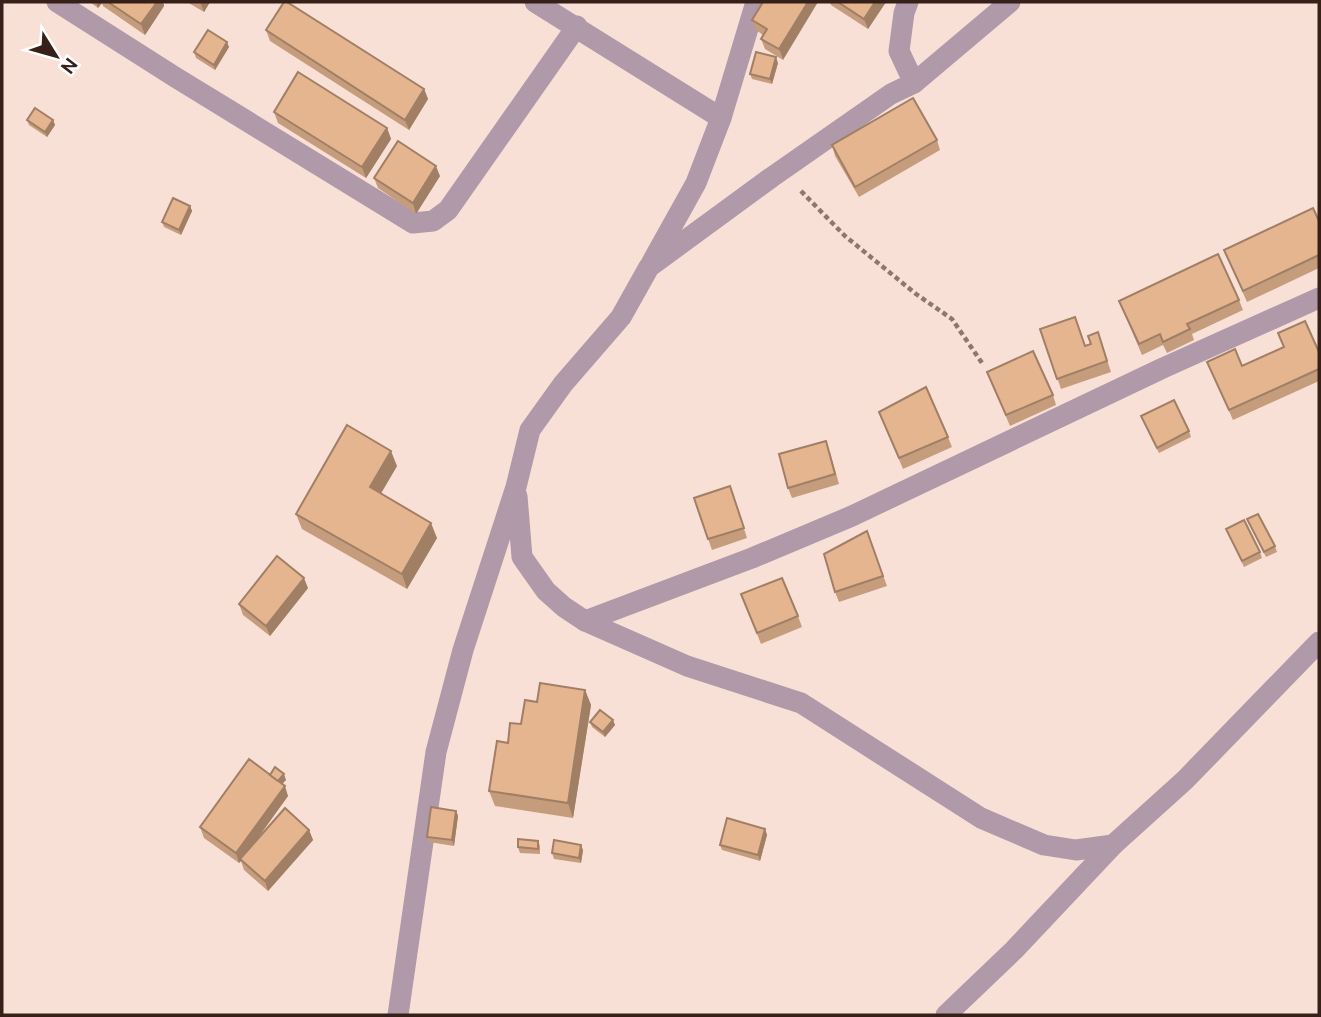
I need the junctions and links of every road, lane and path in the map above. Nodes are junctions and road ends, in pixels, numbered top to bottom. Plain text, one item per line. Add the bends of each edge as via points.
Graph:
1 (57, 2) edge
2 (535, 2) edge
3 (756, 2) edge
4 (908, 2) edge
5 (1010, 2) edge
6 (577, 26) junction
7 (914, 83) junction
8 (721, 118) junction
9 (772, 177) junction
10 (649, 267) junction
11 (1319, 299) edge
12 (982, 363) dead end
13 (516, 487) junction
14 (585, 621) junction
15 (1319, 642) edge
16 (1113, 845) junction
17 (398, 1015) edge
18 (946, 1015) edge

1 - 6 street via 413,223 433,221 448,210
2 - 6 street
3 - 8 street
4 - 7 street via 899,51
5 - 7 street
6 - 8 street
7 - 9 street via 891,94
8 - 10 street via 696,183
9 - 10 street
9 - 12 path via 801,191 845,236 953,319
10 - 13 street via 621,317 530,430
11 - 14 street via 852,516
13 - 14 street via 522,557 547,591
13 - 17 street via 463,650 436,752
14 - 16 street via 687,666 801,703 981,818 1044,845 1076,850
15 - 16 street via 1185,780
16 - 18 street

